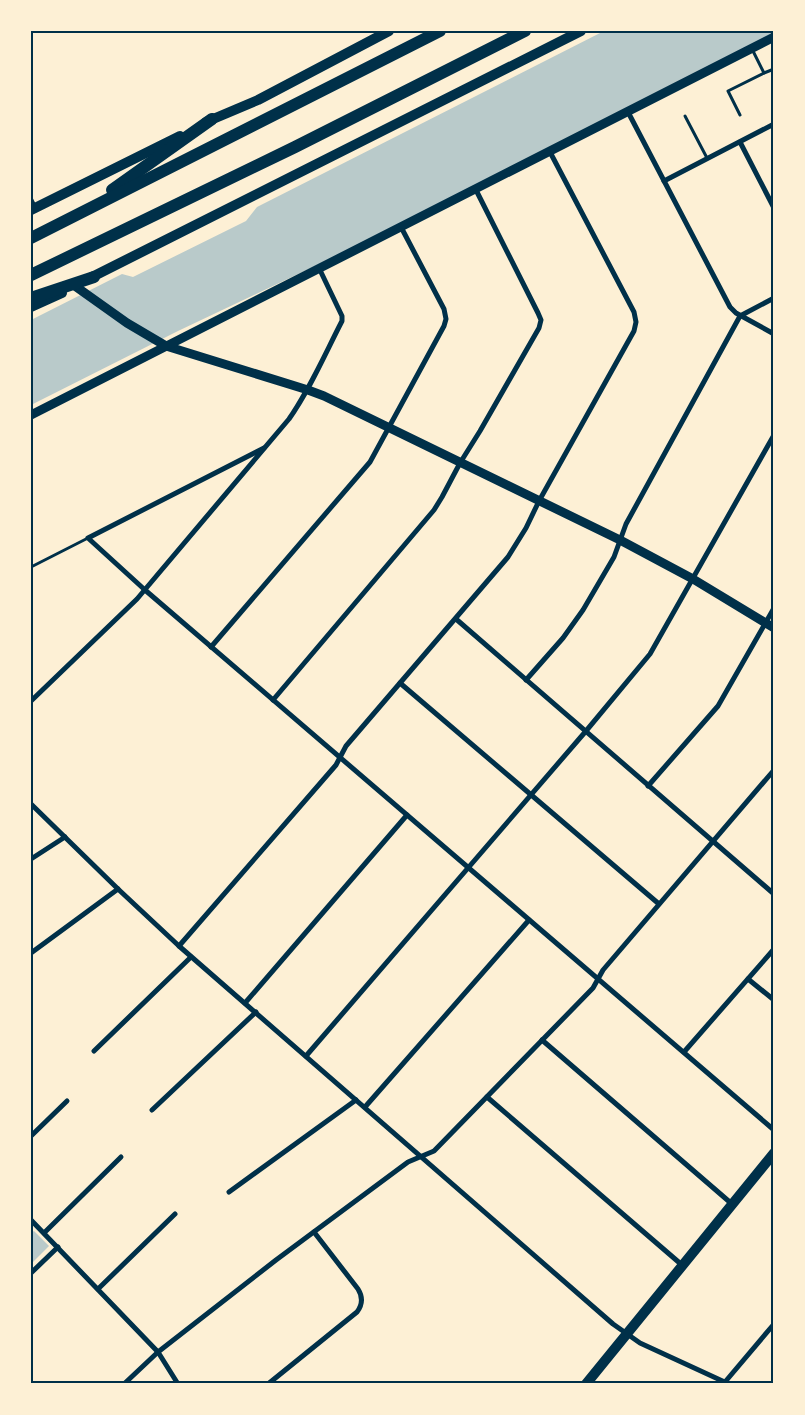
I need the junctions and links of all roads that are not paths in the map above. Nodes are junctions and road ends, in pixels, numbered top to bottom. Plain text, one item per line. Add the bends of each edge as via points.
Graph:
1 (389, 31) edge
2 (440, 31) edge
3 (525, 31) edge
4 (581, 31) edge
5 (774, 37) edge
6 (752, 49) junction
7 (774, 68) edge
8 (764, 74) junction
9 (628, 112) junction
10 (740, 115) dead end
11 (685, 116) dead end
12 (212, 119) junction
13 (774, 124) edge
14 (740, 142) junction
15 (550, 152) junction
16 (707, 159) junction
17 (664, 181) junction
18 (476, 190) junction
19 (32, 206) edge
20 (774, 208) edge
21 (74, 216) junction
22 (401, 227) junction
23 (31, 238) edge
24 (319, 268) junction
25 (31, 275) edge
26 (94, 276) junction
27 (74, 286) junction
28 (31, 298) edge
29 (774, 298) edge
30 (31, 307) edge
31 (740, 316) junction
32 (774, 334) edge
33 (166, 346) junction
34 (308, 390) junction
35 (31, 415) edge
36 (389, 428) junction
37 (774, 435) edge
38 (264, 448) junction
39 (460, 463) junction
40 (539, 501) junction
41 (88, 538) junction
42 (620, 540) junction
43 (31, 567) edge
44 (693, 579) junction
45 (144, 590) junction
46 (774, 608) edge
47 (456, 619) junction
48 (765, 623) junction
49 (774, 628) edge
50 (211, 647) junction
51 (526, 680) junction
52 (400, 684) junction
53 (273, 700) junction
54 (31, 702) edge
55 (586, 731) junction
56 (340, 758) junction
57 (774, 770) edge
58 (648, 786) junction
59 (531, 795) junction
60 (31, 804) edge
61 (407, 815) junction
62 (65, 836) junction
63 (713, 841) junction
64 (31, 859) edge
65 (468, 868) junction
66 (118, 889) junction
67 (774, 894) edge
68 (659, 904) junction
69 (529, 920) junction
70 (179, 946) junction
71 (774, 949) edge
72 (31, 953) edge
73 (191, 956) junction
74 (748, 978) junction
75 (598, 979) junction
76 (774, 1000) edge
77 (245, 1003) junction
78 (256, 1012) junction
79 (542, 1040) junction
80 (94, 1051) dead end
81 (684, 1052) junction
82 (306, 1056) junction
83 (487, 1097) junction
84 (356, 1100) junction
85 (67, 1101) dead end
86 (365, 1107) junction
87 (152, 1110) dead end
88 (774, 1130) edge
89 (31, 1136) edge
90 (774, 1153) edge
91 (121, 1157) dead end
92 (422, 1157) junction
93 (229, 1192) dead end
94 (732, 1204) junction
95 (175, 1214) dead end
96 (33, 1223) edge
97 (44, 1232) junction
98 (314, 1232) junction
99 (58, 1247) junction
100 (682, 1265) junction
101 (31, 1273) edge
102 (98, 1289) junction
103 (774, 1324) edge
104 (626, 1334) junction
105 (158, 1352) junction
106 (727, 1383) edge
107 (124, 1384) edge
108 (178, 1384) edge
109 (268, 1384) edge
110 (586, 1384) edge

1 - 12 main road via 258,100
2 - 21 highway
3 - 25 highway
4 - 26 main road
5 - 6 street
6 - 8 lane
6 - 9 street
7 - 8 lane
8 - 10 lane via 728,91
9 - 15 street
9 - 17 street
11 - 16 lane
12 - 19 main road
12 - 21 highway
13 - 14 street
14 - 16 street
14 - 20 street
15 - 18 street
15 - 40 street via 634,312 636,322 634,332
16 - 17 street
17 - 31 street via 730,307
18 - 22 street
18 - 39 street via 541,320
21 - 23 highway
22 - 24 street
22 - 36 street via 446,318
24 - 33 street
24 - 34 street via 341,311 342,321
26 - 27 main road
26 - 28 highway
27 - 30 main road
27 - 33 street
29 - 31 street
31 - 32 street
31 - 42 street
33 - 34 street
33 - 35 street
34 - 36 street
34 - 38 street
36 - 39 street
36 - 50 street via 359,476
37 - 44 street
38 - 41 street
38 - 45 street
39 - 40 street
39 - 53 street via 425,522
40 - 42 street
40 - 47 street via 508,557
41 - 43 lane
41 - 45 street
42 - 44 street
42 - 51 street via 614,557 583,610
44 - 48 street
44 - 55 street via 650,654
45 - 50 street
45 - 54 street
46 - 48 street
47 - 51 street
47 - 52 street
48 - 49 street
48 - 58 street via 718,706
50 - 53 street
51 - 55 street
52 - 56 street via 346,746
52 - 59 street
53 - 56 street
55 - 58 street
55 - 59 street
56 - 61 street
56 - 70 street
57 - 63 street
58 - 63 street
59 - 65 street
59 - 68 street
60 - 62 street
61 - 65 street
61 - 77 street
62 - 64 street
62 - 66 street
63 - 67 street
63 - 68 street
65 - 69 street
65 - 82 street
66 - 70 street
66 - 72 street
68 - 75 street
69 - 75 street
69 - 86 street
70 - 73 street
71 - 74 street
73 - 77 street
73 - 80 street
74 - 76 street
74 - 81 street
75 - 79 street
75 - 81 street
77 - 78 street
78 - 82 street
78 - 87 street
79 - 83 street
79 - 94 street
81 - 88 street
82 - 84 street
83 - 92 street via 434,1152
83 - 100 street
84 - 86 street
84 - 93 street
85 - 89 street
86 - 92 street
90 - 94 main road
91 - 97 street
92 - 98 street via 408,1162
92 - 104 street
94 - 100 main road
95 - 102 street
96 - 97 street
97 - 99 street
98 - 105 street
98 - 109 street via 358,1289 362,1303 357,1312
99 - 101 street
99 - 102 street
100 - 104 main road
102 - 105 street
103 - 106 street
104 - 106 street
104 - 110 main road
105 - 107 street
105 - 108 street

